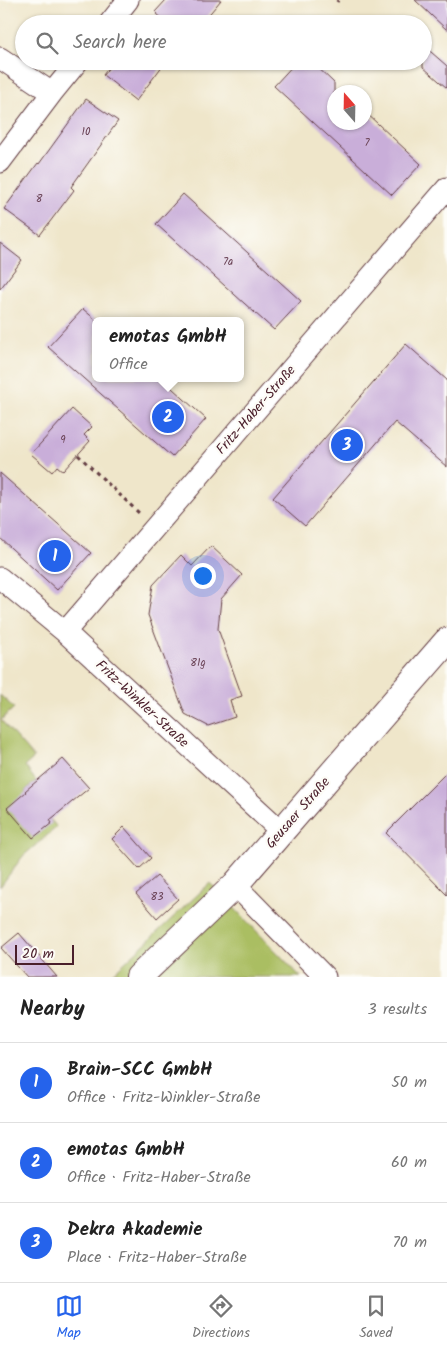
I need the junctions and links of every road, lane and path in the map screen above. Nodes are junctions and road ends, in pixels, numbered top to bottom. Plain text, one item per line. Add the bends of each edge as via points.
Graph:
1 (128, 0) edge
2 (116, 15) edge
3 (0, 58) edge
4 (15, 68) edge
5 (18, 70) edge
6 (71, 70) edge
7 (52, 93) junction
8 (0, 162) edge
9 (447, 188) edge
10 (78, 455) dead end
11 (156, 528) junction
12 (0, 578) edge
13 (65, 632) junction
14 (447, 641) edge
15 (282, 832) junction
16 (235, 885) junction
17 (139, 977) edge
18 (325, 977) edge

1 - 2 street
3 - 4 street
5 - 7 street
6 - 7 street
7 - 8 street
9 - 11 street, Fritz-Haber-Straße
10 - 11 path
11 - 13 street, Fritz-Haber-Straße
12 - 13 street, Fritz-Winkler-Straße
13 - 15 street, Fritz-Winkler-Straße
14 - 15 street, Geusaer Straße
15 - 16 street, Geusaer Straße
16 - 17 street, Geusaer Straße
16 - 18 street

